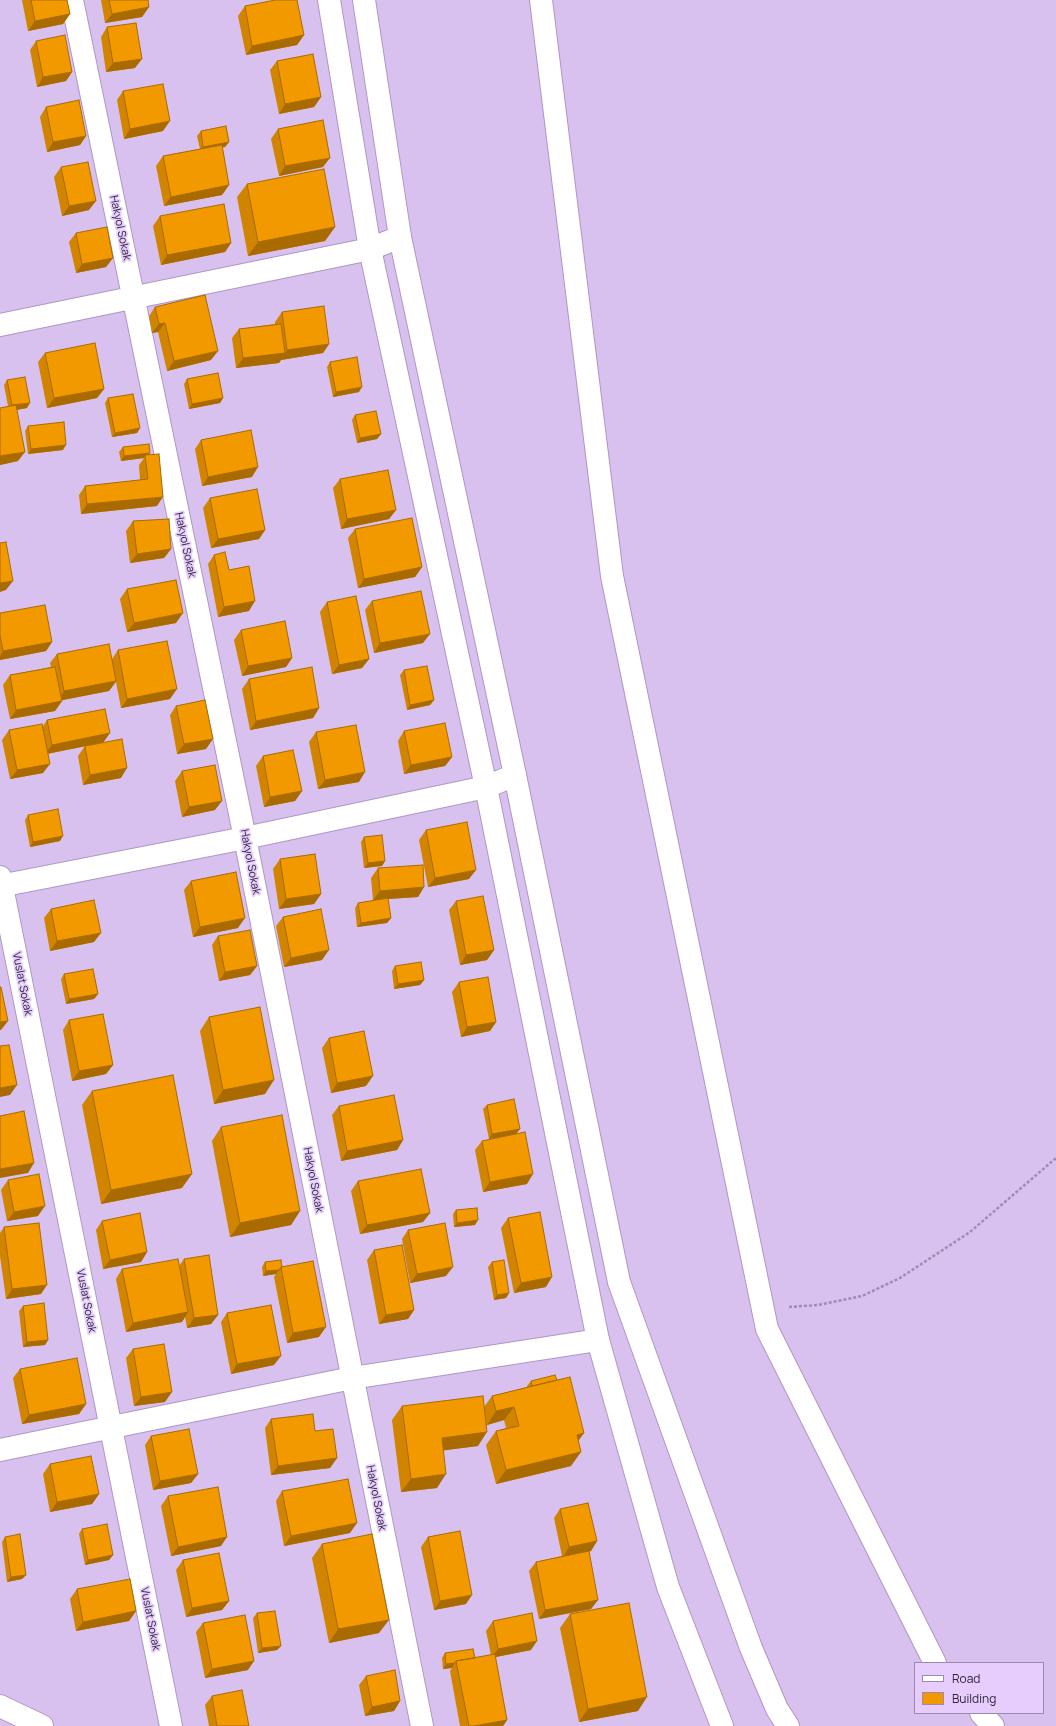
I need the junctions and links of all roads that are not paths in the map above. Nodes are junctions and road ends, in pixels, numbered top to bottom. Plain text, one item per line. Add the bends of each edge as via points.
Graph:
1 (72, 0) edge
2 (329, 0) edge
3 (364, 0) edge
4 (541, 0) edge
5 (400, 237) junction
6 (370, 249) junction
7 (135, 297) junction
8 (0, 325) edge
9 (515, 775) junction
10 (486, 787) junction
11 (245, 838) junction
12 (1, 883) edge
13 (598, 1340) junction
14 (352, 1378) junction
15 (111, 1427) junction
16 (0, 1450) edge
17 (934, 1662) edge
18 (0, 1706) edge
19 (982, 1714) edge
20 (38, 1725) edge
21 (171, 1726) edge
22 (422, 1726) edge
23 (722, 1726) edge
24 (788, 1726) edge
25 (993, 1726) edge

1 - 7 street, Hakyol Sokak
2 - 6 street
3 - 5 street
4 - 17 street via 612,576 767,1329
5 - 6 street
5 - 9 street
6 - 7 street
6 - 10 street
7 - 8 street
7 - 11 street, Hakyol Sokak
9 - 10 street
9 - 24 street via 619,1282 751,1648 777,1709
10 - 11 street
10 - 13 street
11 - 12 street
11 - 14 street, Hakyol Sokak
12 - 15 street, Vuslat Sokak
13 - 14 street
13 - 23 street via 668,1587
14 - 15 street
14 - 22 street, Hakyol Sokak
15 - 16 street
15 - 21 street, Vuslat Sokak
18 - 20 street
19 - 25 street

